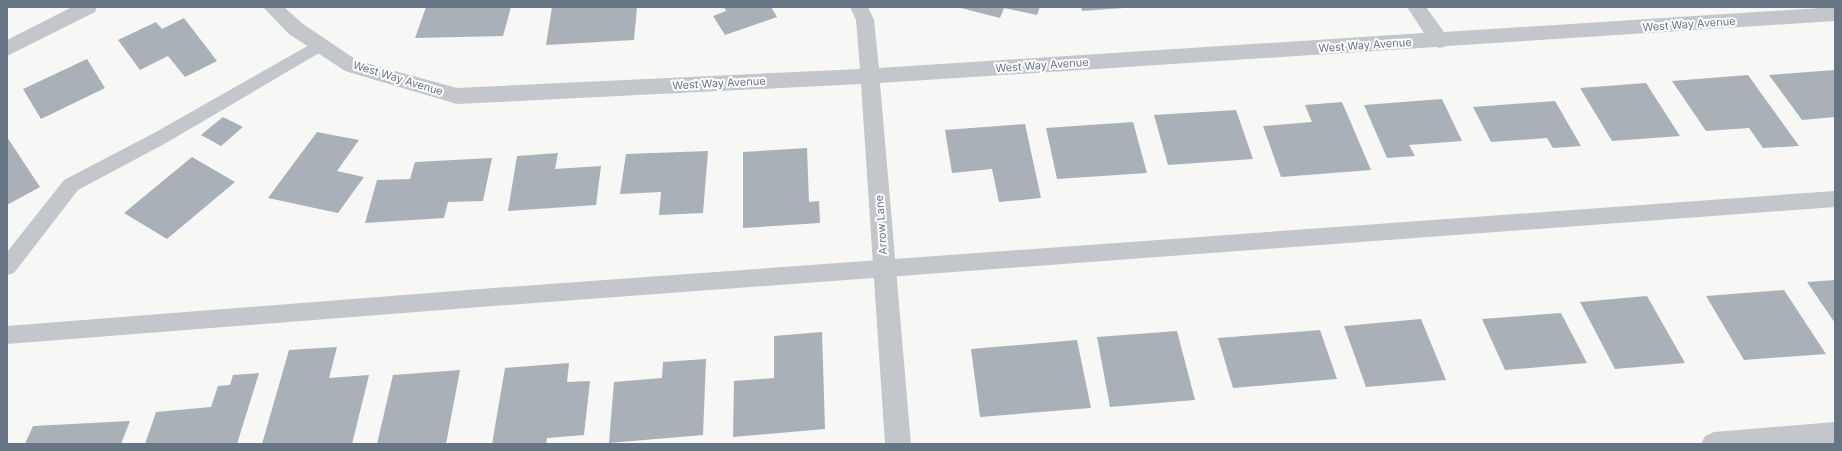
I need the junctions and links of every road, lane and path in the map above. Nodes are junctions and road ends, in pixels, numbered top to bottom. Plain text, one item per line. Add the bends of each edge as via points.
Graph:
1 (88, 7) edge
2 (272, 7) edge
3 (859, 7) edge
4 (1416, 7) edge
5 (1835, 14) edge
6 (1440, 41) junction
7 (320, 45) junction
8 (7, 49) edge
9 (870, 76) junction
10 (1835, 199) edge
11 (7, 267) edge
12 (885, 269) junction
13 (7, 335) edge
14 (1835, 434) edge
15 (1787, 441) edge
16 (898, 444) edge
17 (1714, 444) edge

1 - 8 street
2 - 7 street, West Way Avenue via 296,29
3 - 9 street, Arrow Lane via 865,20
4 - 6 street
5 - 6 street, West Way Avenue
6 - 9 street, West Way Avenue
7 - 9 street, West Way Avenue via 352,66 457,96
7 - 11 lane via 160,138 71,185
9 - 12 street, Arrow Lane
10 - 12 lane
12 - 13 lane
12 - 16 street, Arrow Lane
14 - 15 street
15 - 17 street

